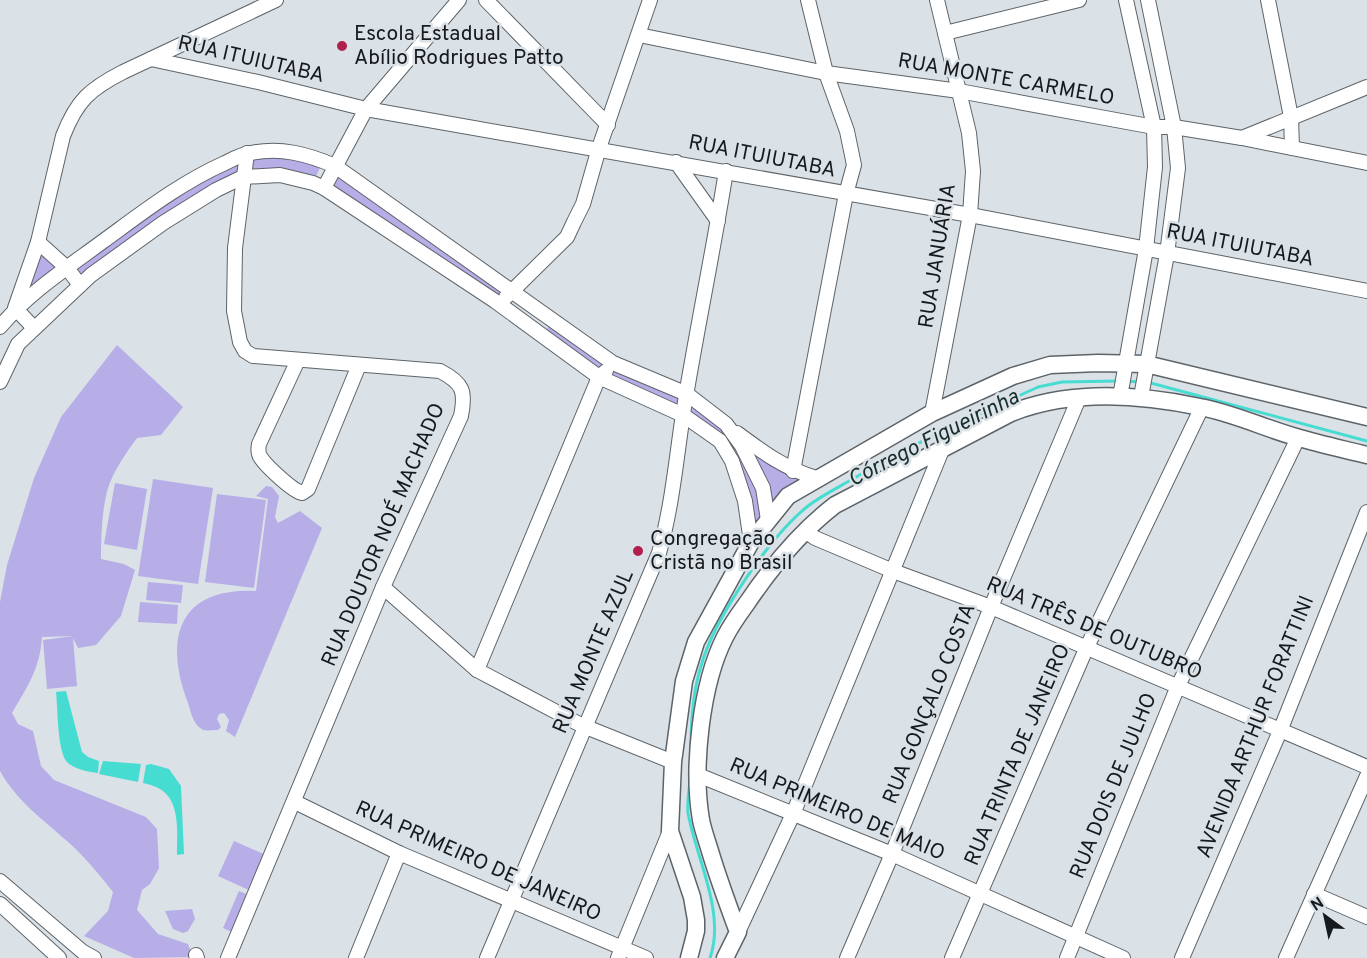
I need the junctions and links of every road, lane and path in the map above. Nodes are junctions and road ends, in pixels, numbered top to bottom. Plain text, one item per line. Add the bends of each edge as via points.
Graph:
1 (276, 0) edge
2 (459, 0) edge
3 (486, 0) edge
4 (650, 0) edge
5 (808, 0) edge
6 (937, 0) edge
7 (1079, 0) edge
8 (1126, 0) edge
9 (1148, 0) edge
10 (1270, 1) edge
11 (945, 33) junction
12 (639, 35) junction
13 (152, 59) junction
14 (826, 73) junction
15 (1367, 87) edge
16 (959, 91) junction
17 (366, 109) junction
18 (1291, 117) junction
19 (608, 125) junction
20 (1154, 127) junction
21 (1174, 127) junction
22 (1242, 138) junction
23 (600, 148) junction
24 (1292, 148) junction
25 (248, 153) junction
26 (676, 162) junction
27 (1367, 164) edge
28 (335, 166) junction
29 (726, 171) junction
30 (243, 177) junction
31 (324, 188) junction
32 (846, 194) junction
33 (970, 215) junction
34 (718, 221) junction
35 (38, 242) junction
36 (1146, 249) junction
37 (1167, 254) junction
38 (67, 268) junction
39 (80, 285) junction
40 (511, 291) junction
41 (1367, 291) edge
42 (500, 304) junction
43 (15, 308) junction
44 (0, 327) edge
45 (34, 328) junction
46 (0, 334) edge
47 (18, 344) junction
48 (298, 360) junction
49 (613, 363) junction
50 (1126, 363) junction
51 (359, 364) junction
52 (1146, 364) junction
53 (599, 377) junction
54 (0, 382) edge
55 (687, 394) junction
56 (1120, 397) junction
57 (1141, 397) junction
58 (1079, 398) junction
59 (1202, 407) junction
60 (932, 413) junction
61 (683, 415) junction
62 (1367, 417) edge
63 (726, 424) junction
64 (1298, 438) junction
65 (942, 450) junction
66 (1367, 455) edge
67 (793, 471) junction
68 (816, 478) junction
69 (1367, 512) edge
70 (768, 520) junction
71 (805, 531) junction
72 (751, 542) junction
73 (893, 571) junction
74 (383, 587) junction
75 (991, 607) junction
76 (1086, 649) junction
77 (477, 670) junction
78 (1178, 686) junction
79 (585, 727) junction
80 (1280, 731) junction
81 (673, 762) junction
82 (1367, 767) edge
83 (698, 775) junction
84 (1367, 776) edge
85 (295, 802) junction
86 (793, 814) junction
87 (670, 831) junction
88 (399, 853) junction
89 (892, 854) junction
90 (0, 881) edge
91 (981, 893) junction
92 (1314, 894) junction
93 (510, 901) junction
94 (0, 904) edge
95 (1367, 916) edge
96 (738, 932) junction
97 (1076, 936) junction
98 (621, 953) edge
99 (59, 958) edge
100 (94, 958) edge
101 (228, 958) edge
102 (356, 958) edge
103 (487, 958) edge
104 (646, 958) edge
105 (689, 958) edge
106 (725, 958) edge
107 (847, 958) edge
108 (952, 958) edge
109 (1067, 958) edge
110 (1123, 958) edge
111 (1182, 958) edge
112 (1286, 958) edge

1 - 13 street
2 - 17 street
3 - 19 street
4 - 12 street
5 - 14 street
6 - 11 street, RUA JANUÁRIA
7 - 11 street
8 - 20 street
9 - 21 street
10 - 18 street
11 - 16 street, RUA JANUÁRIA
12 - 14 street, RUA MONTE CARMELO
12 - 19 street
13 - 17 street, RUA ITUIUTABA
13 - 35 street via 99,85 80,102 63,136
14 - 16 street, RUA MONTE CARMELO
14 - 32 street via 847,131 854,165
15 - 18 street
16 - 20 street, RUA MONTE CARMELO
16 - 33 street, RUA JANUÁRIA via 973,171
17 - 23 street, RUA ITUIUTABA
17 - 28 street
18 - 22 street
18 - 24 street
19 - 23 street
20 - 21 street, RUA MONTE CARMELO
20 - 36 street via 1155,167
21 - 22 street, RUA MONTE CARMELO
21 - 37 street via 1178,168
22 - 24 street, RUA MONTE CARMELO
23 - 26 street, RUA ITUIUTABA
23 - 40 street via 583,204 567,237
24 - 27 street, RUA MONTE CARMELO
25 - 28 street via 279,149
25 - 30 street, RUA DOUTOR NOÉ MACHADO
25 - 38 street via 202,173 158,200
26 - 29 street, RUA ITUIUTABA
26 - 34 street
28 - 31 street
28 - 40 street
29 - 32 street, RUA ITUIUTABA
29 - 34 street, RUA MONTE AZUL
30 - 31 street via 280,176
30 - 39 street via 162,222
30 - 48 street, RUA DOUTOR NOÉ MACHADO via 235,248 234,311 240,342 253,356
31 - 42 street
32 - 33 street, RUA ITUIUTABA
32 - 67 street
33 - 36 street, RUA ITUIUTABA
33 - 60 street, RUA JANUÁRIA
34 - 55 street, RUA MONTE AZUL
35 - 38 street
35 - 43 street
36 - 37 street, RUA ITUIUTABA
36 - 50 street
37 - 41 street, RUA ITUIUTABA
37 - 52 street
38 - 39 street
38 - 43 street
39 - 45 street
40 - 42 street
40 - 49 street
42 - 53 street
43 - 44 street
43 - 45 street
45 - 47 street
46 - 47 street
47 - 54 street
48 - 51 street, RUA DOUTOR NOÉ MACHADO
48 - 51 street via 258,451 261,460 299,493 308,489
49 - 53 street
49 - 55 street
50 - 52 main road
50 - 56 street
50 - 60 main road via 1050,365 1013,376
51 - 74 street, RUA DOUTOR NOÉ MACHADO via 440,371 451,376 463,391 464,400 461,416
52 - 57 street
52 - 62 main road
53 - 61 street
53 - 77 street
55 - 61 street, RUA MONTE AZUL
55 - 63 street
56 - 57 main road
56 - 58 main road
57 - 59 main road
58 - 65 main road via 1033,404
58 - 75 street, RUA GONÇALO COSTA
59 - 64 main road
59 - 76 street, RUA TRINTA DE JANEIRO
60 - 68 main road
61 - 72 street via 720,441 732,461 745,501
61 - 79 street, RUA MONTE AZUL via 667,525 659,553
63 - 67 street
63 - 70 street via 763,488
64 - 66 main road
64 - 78 street, RUA DOIS DE JULHO
65 - 71 main road via 835,505
65 - 73 street
67 - 68 street
68 - 70 main road via 788,496
69 - 80 street, AVENIDA ARTHUR FORATTINI
70 - 72 main road
71 - 73 street, RUA TRÊS DE OUTUBRO
71 - 83 main road via 780,558 725,637 702,714
72 - 81 main road via 696,642 684,681
73 - 75 street, RUA TRÊS DE OUTUBRO
73 - 86 street
74 - 77 street
74 - 85 street, RUA DOUTOR NOÉ MACHADO
75 - 76 street, RUA TRÊS DE OUTUBRO
75 - 89 street, RUA GONÇALO COSTA
76 - 78 street, RUA TRÊS DE OUTUBRO
76 - 91 street, RUA TRINTA DE JANEIRO
77 - 79 street
78 - 80 street, RUA TRÊS DE OUTUBRO
78 - 97 street, RUA DOIS DE JULHO
79 - 81 street
79 - 93 street, RUA MONTE AZUL
80 - 82 street, RUA TRÊS DE OUTUBRO
80 - 111 street, AVENIDA ARTHUR FORATTINI
81 - 87 main road
83 - 86 street, RUA PRIMEIRO DE MAIO
83 - 96 main road via 701,821
84 - 92 street
85 - 88 street, RUA PRIMEIRO DE JANEIRO
85 - 101 street, RUA DOUTOR NOÉ MACHADO
86 - 89 street, RUA PRIMEIRO DE MAIO
86 - 96 street
87 - 98 street
87 - 105 main road via 696,920
88 - 93 street, RUA PRIMEIRO DE JANEIRO
88 - 102 street
89 - 91 street, RUA PRIMEIRO DE MAIO
89 - 107 street, RUA GONÇALO COSTA
90 - 100 street
91 - 97 street, RUA PRIMEIRO DE MAIO
91 - 108 street, RUA TRINTA DE JANEIRO
92 - 95 street
92 - 112 street
93 - 98 street, RUA PRIMEIRO DE JANEIRO
93 - 103 street, RUA MONTE AZUL
94 - 99 street
96 - 106 main road
97 - 109 street, RUA DOIS DE JULHO
97 - 110 street, RUA PRIMEIRO DE MAIO
98 - 104 street, RUA PRIMEIRO DE JANEIRO

